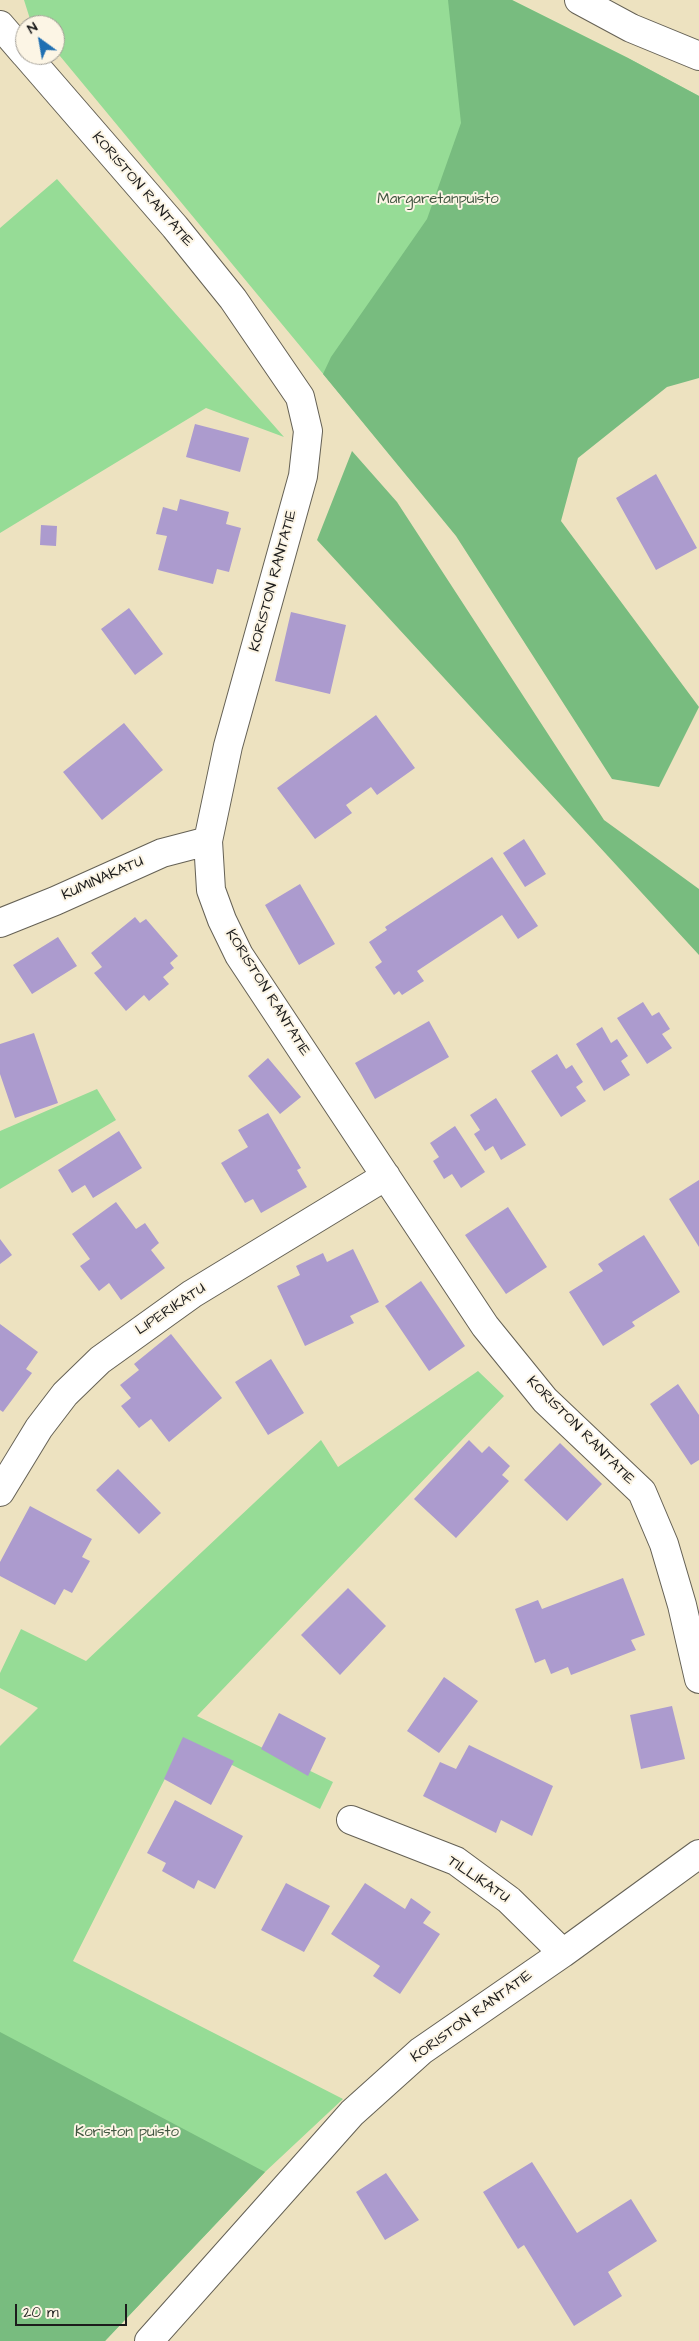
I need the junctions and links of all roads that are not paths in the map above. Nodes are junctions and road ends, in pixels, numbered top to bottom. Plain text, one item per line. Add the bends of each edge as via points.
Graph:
1 (579, 0) edge
2 (0, 25) edge
3 (15, 43) edge
4 (699, 56) edge
5 (34, 65) edge
6 (208, 840) junction
7 (0, 922) edge
8 (386, 1176) junction
9 (0, 1492) edge
10 (699, 1679) edge
11 (351, 1820) dead end
12 (699, 1854) edge
13 (563, 1953) junction
14 (149, 2341) edge

1 - 4 street via 631,28
2 - 3 street, KORISTON RANTATIE
5 - 6 street, KORISTON RANTATIE via 175,227 233,299 300,397 308,431 303,476 228,746
6 - 7 street, KUMINAKATU via 162,852
6 - 8 street, KORISTON RANTATIE via 211,890 239,954
8 - 9 street, LIPERIKATU via 192,1294 100,1360 65,1394 39,1428
8 - 10 street, KORISTON RANTATIE via 485,1326 516,1366 545,1400 642,1492 664,1544
11 - 13 street, TILLIKATU via 456,1862 509,1900
12 - 13 street, KORISTON RANTATIE
13 - 14 street, KORISTON RANTATIE via 421,2051 352,2113

